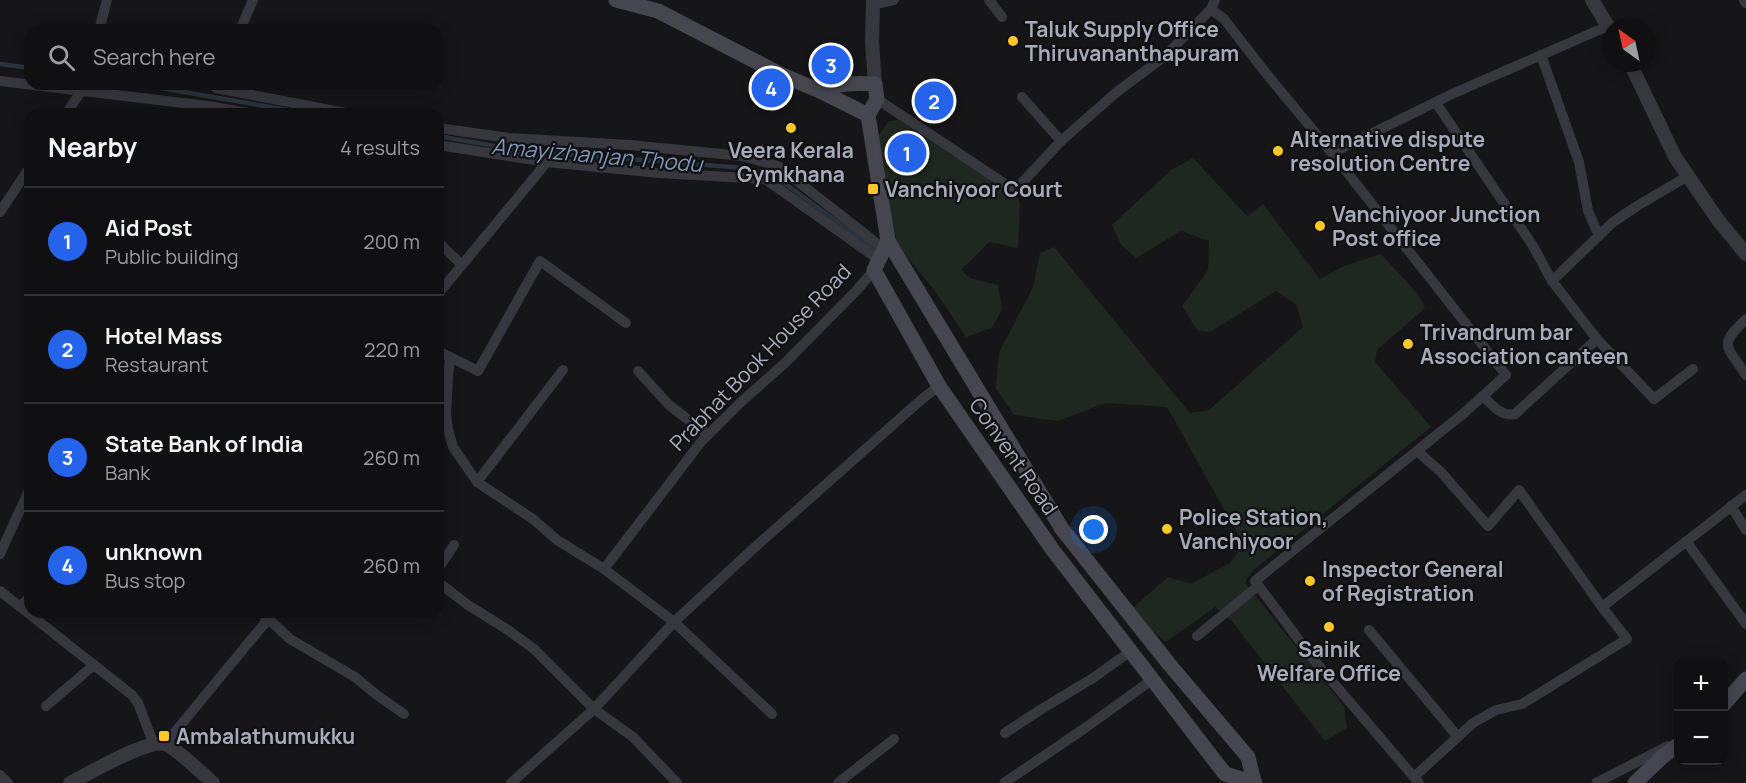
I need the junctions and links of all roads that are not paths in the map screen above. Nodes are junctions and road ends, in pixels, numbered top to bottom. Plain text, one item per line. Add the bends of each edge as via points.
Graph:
1 (107, 0) edge
2 (253, 0) edge
3 (616, 0) edge
4 (894, 0) edge
5 (989, 0) edge
6 (1592, 0) edge
7 (873, 3) edge
8 (1213, 4) edge
9 (1002, 17) dead end
10 (1603, 18) edge
11 (101, 24) edge
12 (243, 24) edge
13 (1602, 31) edge
14 (1541, 55) junction
15 (1634, 72) edge
16 (0, 81) edge
17 (24, 83) edge
18 (874, 84) junction
19 (82, 90) edge
20 (100, 90) edge
21 (215, 90) edge
22 (236, 90) edge
23 (820, 91) junction
24 (1022, 97) dead end
25 (877, 99) junction
26 (1436, 103) junction
27 (70, 108) edge
28 (195, 108) edge
29 (207, 108) edge
30 (322, 108) edge
31 (868, 115) junction
32 (444, 129) edge
33 (1061, 141) junction
34 (444, 146) edge
35 (1332, 153) junction
36 (548, 162) junction
37 (24, 176) edge
38 (1688, 176) junction
39 (0, 212) edge
40 (1599, 236) junction
41 (444, 248) edge
42 (1746, 254) edge
43 (881, 255) junction
44 (462, 265) junction
45 (1552, 281) junction
46 (444, 287) edge
47 (1746, 318) edge
48 (626, 323) dead end
49 (1597, 339) junction
50 (444, 354) edge
51 (450, 358) junction
52 (563, 369) dead end
53 (1693, 369) dead end
54 (638, 371) dead end
55 (1746, 375) edge
56 (939, 386) junction
57 (1483, 396) junction
58 (444, 399) edge
59 (444, 418) edge
60 (708, 435) junction
61 (1418, 451) junction
62 (477, 482) junction
63 (1746, 495) edge
64 (24, 501) edge
65 (1731, 506) junction
66 (1746, 530) edge
67 (1686, 541) junction
68 (454, 545) dead end
69 (0, 554) edge
70 (444, 560) edge
71 (604, 569) junction
72 (1258, 586) junction
73 (444, 587) edge
74 (0, 591) edge
75 (24, 603) edge
76 (20, 607) junction
77 (1602, 607) junction
78 (24, 610) edge
79 (34, 618) edge
80 (263, 618) edge
81 (268, 618) edge
82 (674, 622) junction
83 (1746, 624) edge
84 (1369, 630) dead end
85 (1197, 636) dead end
86 (1131, 651) junction
87 (94, 665) junction
88 (1153, 679) junction
89 (1746, 679) edge
90 (1728, 699) edge
91 (46, 706) dead end
92 (594, 709) junction
93 (404, 714) dead end
94 (772, 714) dead end
95 (1005, 733) dead end
96 (1458, 736) junction
97 (894, 739) dead end
98 (160, 745) junction
99 (1674, 745) edge
100 (1674, 747) edge
101 (0, 775) edge
102 (1416, 780) edge
103 (8, 783) edge
104 (70, 783) edge
105 (213, 783) edge
106 (511, 783) edge
107 (676, 783) edge
108 (838, 783) edge
109 (1004, 783) edge
110 (1254, 783) edge
111 (1596, 783) edge
112 (1635, 783) edge

1 - 11 street
2 - 12 street
3 - 23 main road via 658,11
4 - 7 street
5 - 9 street
6 - 10 street
7 - 18 street
8 - 33 street via 1165,56
8 - 35 street
13 - 14 street
14 - 26 street
14 - 40 street via 1579,162 1588,211
15 - 38 street
16 - 17 street
18 - 23 main road via 833,85
18 - 25 main road
19 - 27 street
20 - 28 street
21 - 29 street
22 - 30 street
23 - 31 main road
24 - 33 street
25 - 31 main road
25 - 33 street via 1008,186 1018,187
26 - 35 street
26 - 45 street via 1533,246
31 - 43 main road, Convent Road
32 - 43 street via 509,138 742,156 777,166
34 - 36 street
35 - 57 street via 1506,375
36 - 43 street via 765,179
36 - 44 street
37 - 39 street
38 - 40 street via 1637,206
38 - 42 street
40 - 45 street
41 - 44 street
43 - 56 main road, Convent Road via 890,300
43 - 60 street, Prabhat Book House Road via 857,290
43 - 110 main road via 1062,529 1248,757
44 - 46 street
45 - 49 street
47 - 55 street via 1727,341 1728,349
48 - 51 street via 540,261 478,370
49 - 53 street via 1654,399
49 - 57 street via 1515,414 1504,414
50 - 51 street
51 - 58 street
52 - 62 street
54 - 60 street via 669,405
56 - 82 street
56 - 86 main road, Convent Road via 1053,549
57 - 61 street
59 - 62 street via 453,447
60 - 71 street, Prabhat Book House Road
61 - 72 street via 1254,581
61 - 77 street via 1488,526 1519,490
62 - 71 street
63 - 65 street
64 - 69 street
65 - 66 street
65 - 67 street
67 - 77 street
67 - 83 street
68 - 70 street
71 - 82 street
72 - 85 street
72 - 102 street via 1313,659
73 - 92 street via 534,649
74 - 76 street
75 - 76 street
76 - 78 street
77 - 96 street via 1627,639 1522,704 1488,714
79 - 87 street
80 - 98 street
81 - 93 street via 290,639 355,677
82 - 92 street
82 - 94 street
84 - 96 street
86 - 88 main road, Convent Road
86 - 95 street
87 - 91 street
87 - 98 street via 132,695
88 - 109 street
88 - 110 main road, Convent Road via 1225,774
89 - 90 main road
92 - 106 street
92 - 107 street via 633,737
96 - 102 street
97 - 108 street
98 - 104 street via 129,753
98 - 105 street via 181,755
99 - 111 street
100 - 112 main road
101 - 103 street

